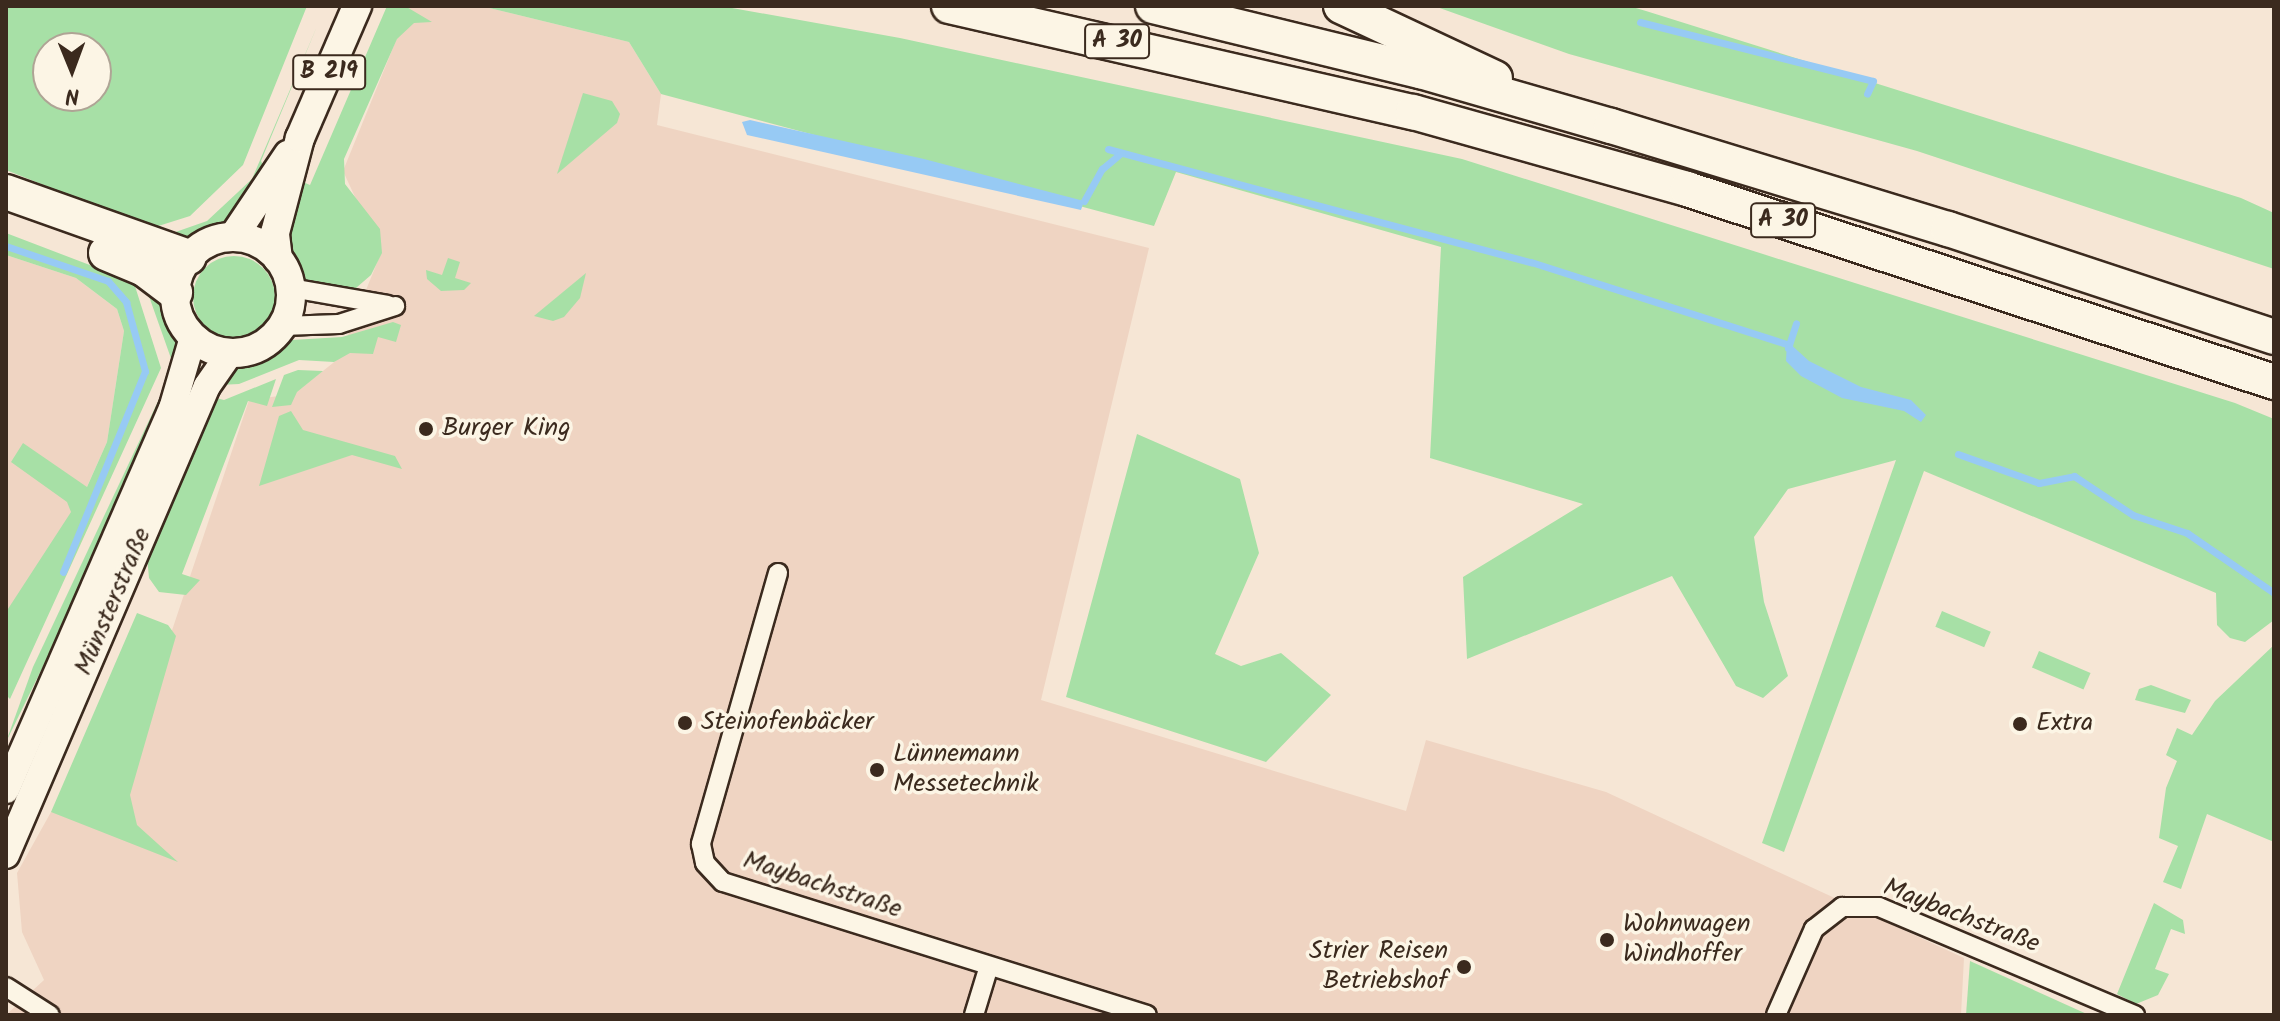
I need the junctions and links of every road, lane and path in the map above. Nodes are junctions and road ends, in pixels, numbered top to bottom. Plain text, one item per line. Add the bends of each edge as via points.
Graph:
1 (357, 6) edge
2 (949, 6) edge
3 (1153, 6) edge
4 (1341, 6) edge
5 (1559, 112) junction
6 (300, 138) junction
7 (6, 192) edge
8 (6, 210) edge
9 (233, 237) junction
10 (189, 257) junction
11 (278, 259) junction
12 (291, 288) junction
13 (175, 292) junction
14 (282, 326) junction
15 (193, 337) junction
16 (2274, 337) edge
17 (230, 353) junction
18 (2274, 382) edge
19 (778, 573) dead end
20 (6, 790) edge
21 (6, 855) edge
22 (989, 966) junction
23 (6, 987) edge
24 (50, 1015) edge
25 (974, 1015) edge
26 (1147, 1015) edge
27 (1776, 1015) edge
28 (2135, 1015) edge

1 - 6 main road, B 219
2 - 18 highway, A 30 via 1413,112 1584,160 1984,283
3 - 5 highway, A 30 via 1420,71
4 - 5 highway via 1461,59
5 - 16 highway, A 30 via 1948,229
6 - 9 main road, B 219
6 - 11 main road, B 219 via 275,233
7 - 10 highway
8 - 13 highway via 144,269
9 - 10 main road via 201,246
9 - 11 main road via 266,247
10 - 13 main road
11 - 12 main road
12 - 14 main road
12 - 14 street via 395,306 339,324
13 - 15 main road via 183,324
14 - 17 main road via 260,346
15 - 17 main road
15 - 20 main road, Münsterstraße via 172,409
17 - 21 main road, Münsterstraße via 207,386
19 - 22 street, Maybachstraße via 701,844 705,863 723,882
22 - 25 street
22 - 26 street, Maybachstraße
23 - 24 street
27 - 28 street, Maybachstraße via 1814,929 1842,907 1879,907

